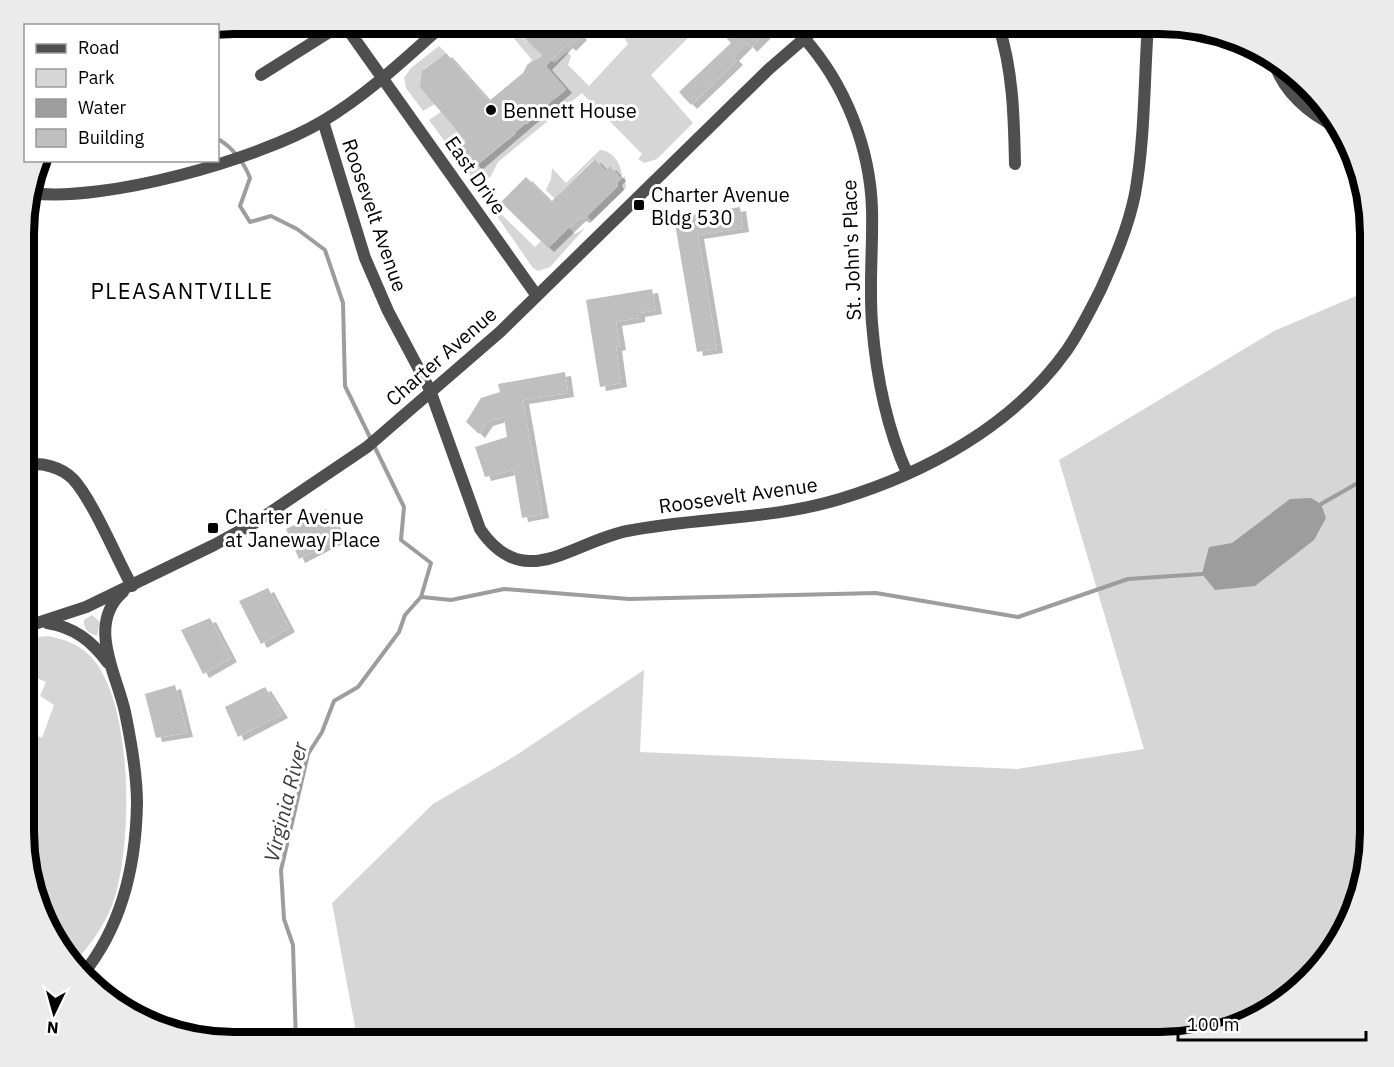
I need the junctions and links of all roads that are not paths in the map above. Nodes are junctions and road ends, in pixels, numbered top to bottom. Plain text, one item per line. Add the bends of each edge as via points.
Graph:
1 (327, 34) edge
2 (351, 34) edge
3 (432, 34) edge
4 (808, 35) edge
5 (1001, 35) edge
6 (1147, 35) edge
7 (804, 38) junction
8 (261, 75) dead end
9 (382, 76) junction
10 (1283, 77) edge
11 (323, 121) junction
12 (1325, 121) edge
13 (1015, 164) dead end
14 (39, 193) edge
15 (537, 296) junction
16 (430, 390) junction
17 (34, 466) edge
18 (907, 473) junction
19 (132, 586) junction
20 (43, 623) junction
21 (35, 625) edge
22 (108, 664) junction
23 (87, 968) edge

1 - 8 street
2 - 9 street, East Drive
3 - 9 street
4 - 7 street, Charter Avenue
5 - 13 street via 1014,114
6 - 18 street, Roosevelt Avenue via 1135,193 1113,264 1089,313 1067,350 1038,385 989,427 940,459
7 - 15 street, Charter Avenue
7 - 18 street, St. John's Place via 822,58 844,95 868,168 876,355 883,401
9 - 11 street
9 - 15 street, East Drive
10 - 12 street via 1293,95
11 - 14 street via 251,153 177,176 99,190
11 - 16 street, Roosevelt Avenue via 365,258
15 - 16 street, Charter Avenue
16 - 18 street, Roosevelt Avenue via 480,528 500,552 528,562 556,558 625,531 772,514 839,500
16 - 19 street, Charter Avenue via 367,447 256,522
17 - 19 street via 56,467 73,479
19 - 20 street, Charter Avenue
19 - 22 street via 112,606 106,625
20 - 21 street, Charter Avenue
20 - 22 street via 82,635
22 - 23 street via 130,739 137,801 133,862 117,916

